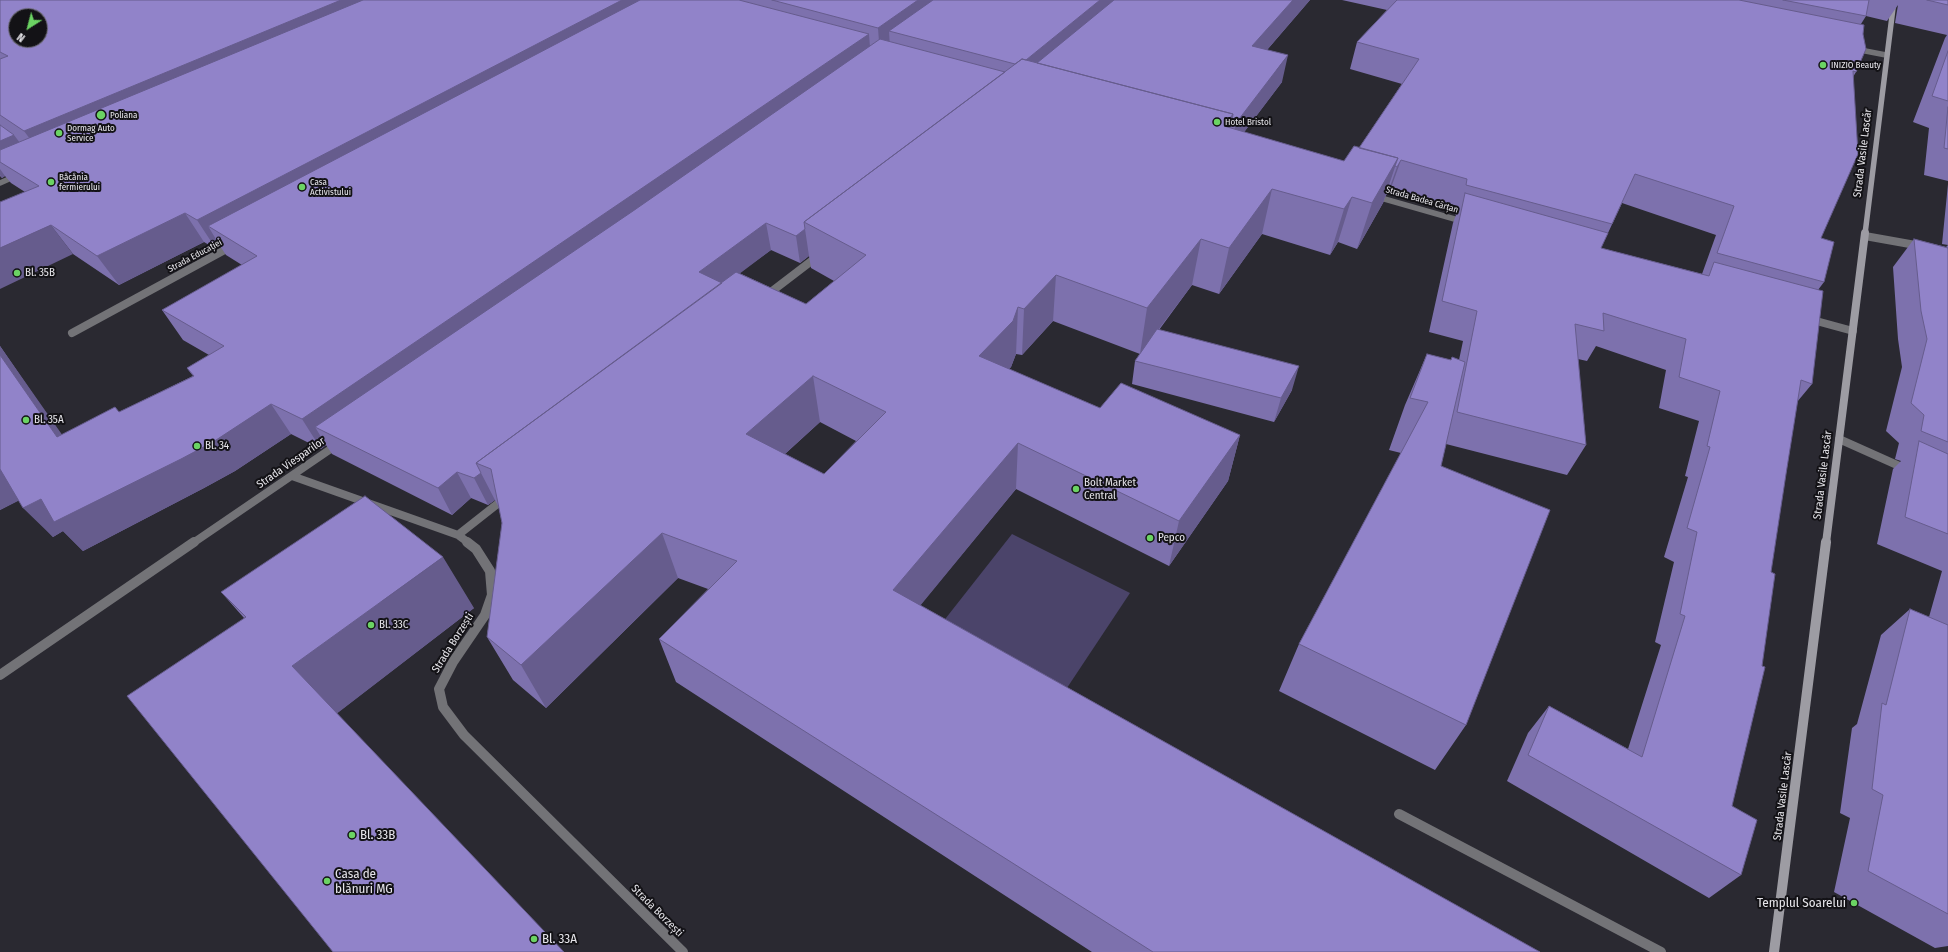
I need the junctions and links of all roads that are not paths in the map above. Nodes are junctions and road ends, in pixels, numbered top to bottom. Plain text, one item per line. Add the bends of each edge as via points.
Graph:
1 (1894, 0) edge
2 (1846, 47) edge
3 (1886, 55) junction
4 (25, 172) edge
5 (0, 183) edge
6 (1366, 194) edge
7 (1473, 224) edge
8 (1865, 236) junction
9 (240, 242) edge
10 (1926, 246) edge
11 (823, 252) edge
12 (760, 301) edge
13 (1803, 317) edge
14 (1853, 331) junction
15 (72, 333) dead end
16 (1839, 439) junction
17 (344, 440) edge
18 (1912, 472) edge
19 (292, 476) junction
20 (514, 491) edge
21 (458, 535) junction
22 (0, 675) edge
23 (1399, 814) dead end
24 (683, 952) edge
25 (1661, 952) edge
26 (1774, 952) edge

1 - 3 street, Strada Vasile Lascăr
2 - 3 street
3 - 8 street, Strada Vasile Lascăr
4 - 5 street
6 - 7 street, Strada Badea Cârțan
8 - 10 street
8 - 14 street, Strada Vasile Lascăr
9 - 15 street, Strada Educației
11 - 12 street
13 - 14 street
14 - 16 street, Strada Vasile Lascăr
16 - 18 street
16 - 26 street, Strada Vasile Lascăr
17 - 19 street, Strada Viesparilor
19 - 21 street, Strada Borzești
19 - 22 street, Strada Viesparilor
20 - 21 street
21 - 24 street, Strada Borzești via 476,549 490,571 492,595 485,615 453,662 439,688 443,707 475,746
23 - 25 street

